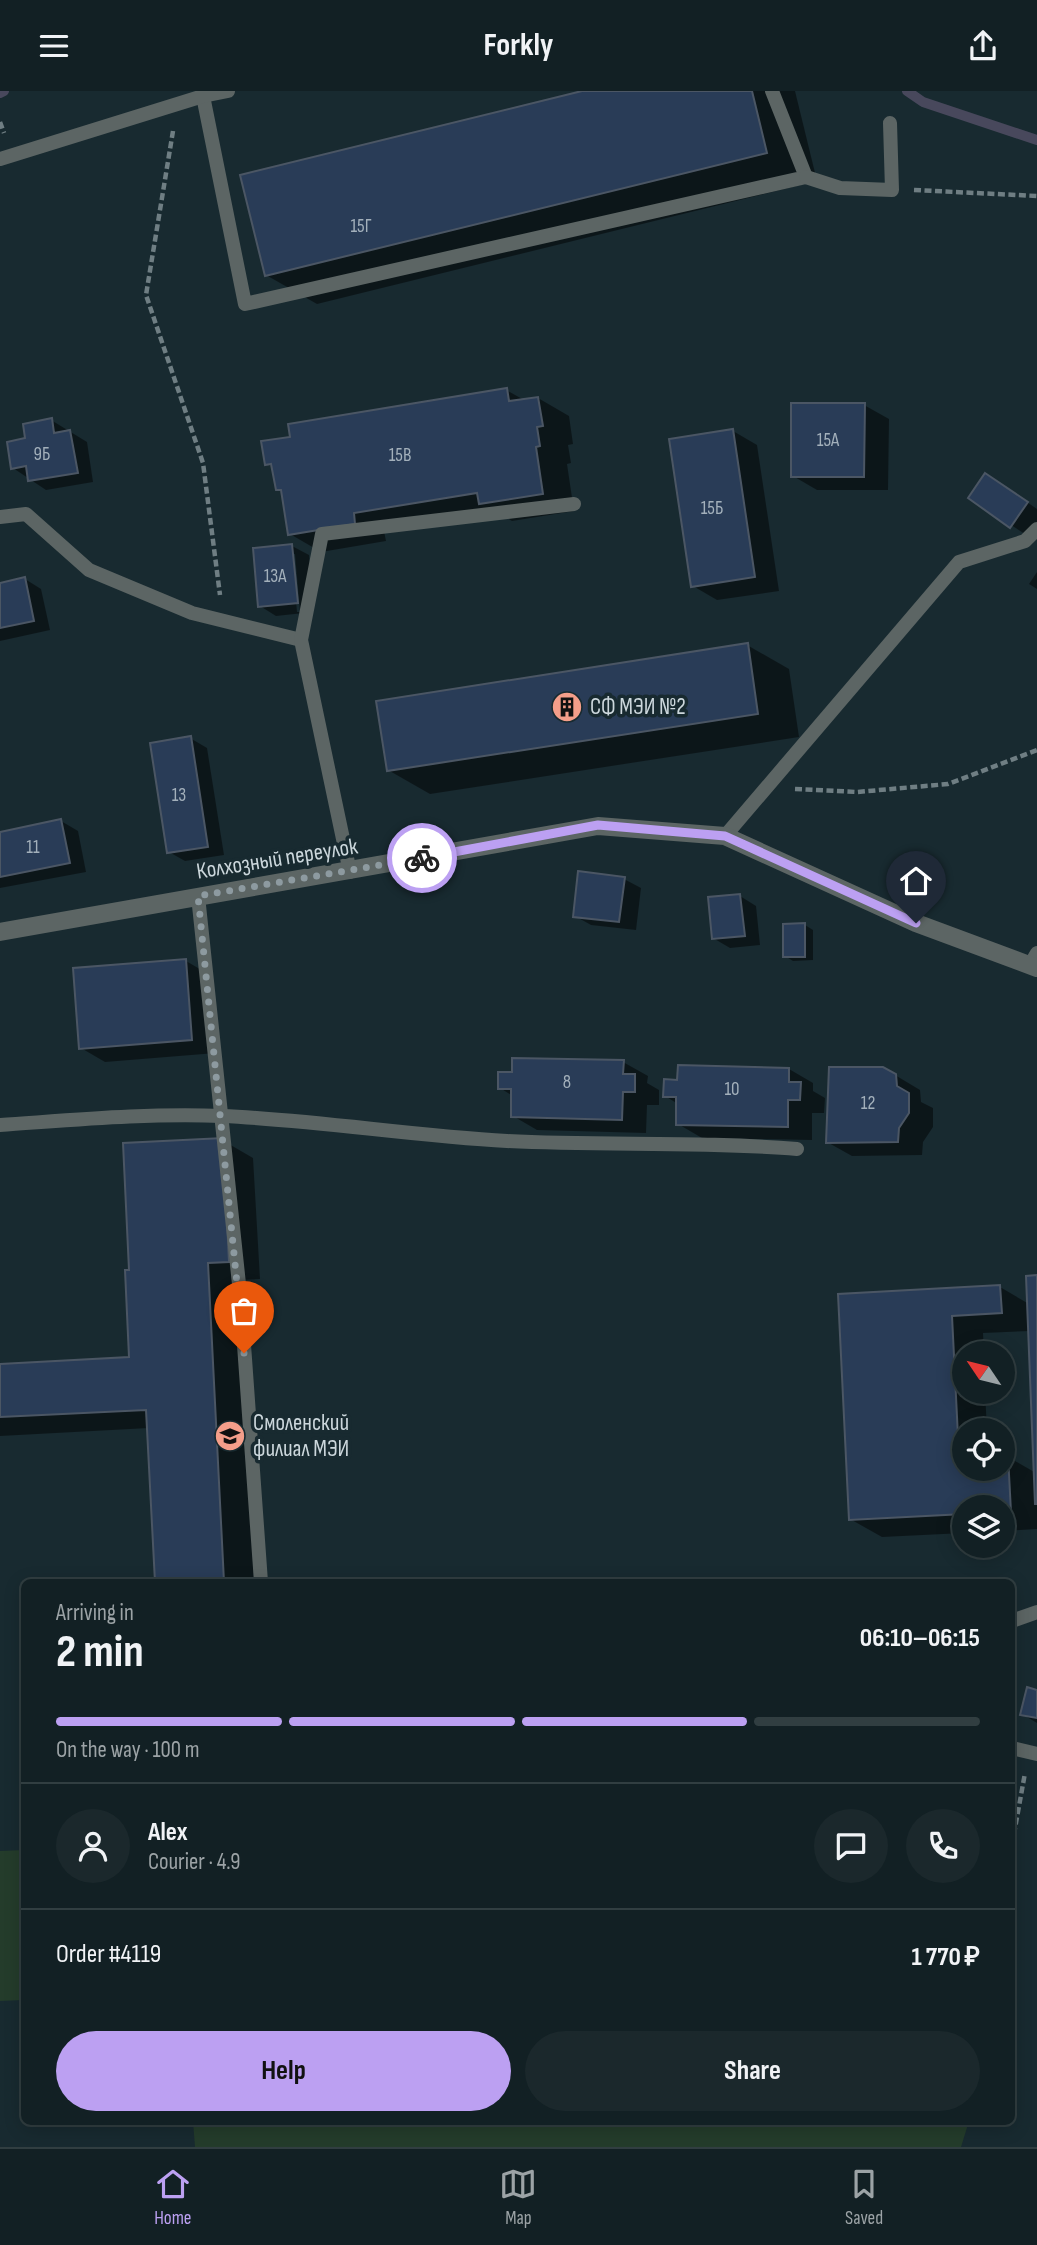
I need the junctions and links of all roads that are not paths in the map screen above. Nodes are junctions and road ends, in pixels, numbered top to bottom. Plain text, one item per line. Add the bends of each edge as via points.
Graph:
1 (228, 91) edge
2 (772, 91) edge
3 (203, 96) junction
4 (890, 123) dead end
5 (0, 159) edge
6 (806, 177) junction
7 (574, 504) dead end
8 (0, 517) edge
9 (1037, 529) edge
10 (301, 640) junction
11 (725, 836) junction
12 (350, 872) junction
13 (198, 896) junction
14 (0, 932) edge
15 (1035, 962) edge
16 (223, 1116) junction
17 (0, 1125) edge
18 (797, 1149) dead end
19 (261, 1579) edge
20 (1037, 1612) edge
21 (1015, 1620) edge
22 (1015, 1749) edge
23 (1033, 1753) edge

1 - 3 lane
2 - 6 lane
3 - 5 lane
3 - 6 lane via 245,304
4 - 6 lane via 892,190 841,188
7 - 10 lane via 322,534
8 - 10 lane via 26,514 89,570 192,613
9 - 11 lane via 1025,541 959,562
10 - 12 lane
11 - 12 street, Колхозный переулок via 598,825
11 - 15 street, Колхозный переулок via 916,923
12 - 13 street, Колхозный переулок
13 - 14 street, Колхозный переулок
13 - 16 lane
16 - 17 lane
16 - 18 lane via 495,1140 586,1145 721,1143
16 - 19 lane
20 - 21 lane
22 - 23 lane

